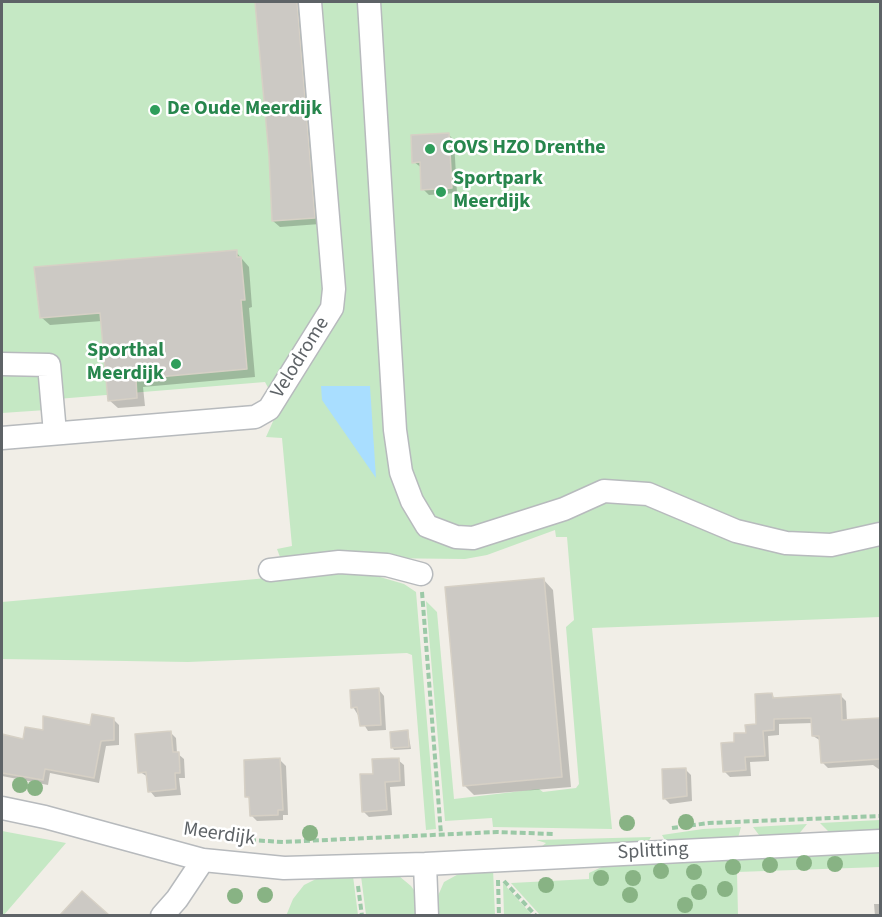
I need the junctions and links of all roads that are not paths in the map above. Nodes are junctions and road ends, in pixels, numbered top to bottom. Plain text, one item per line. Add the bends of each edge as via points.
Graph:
1 (310, 2) edge
2 (369, 2) edge
3 (2, 364) edge
4 (55, 433) junction
5 (2, 438) edge
6 (880, 534) edge
7 (270, 570) dead end
8 (421, 574) road end
9 (2, 808) edge
10 (880, 841) edge
11 (203, 860) junction
12 (425, 864) junction
13 (162, 915) edge
14 (427, 915) edge

1 - 4 street, Velodrome via 334,289 332,308 269,409 255,417
2 - 6 street via 395,430 401,472 412,501 428,526 456,537 473,538 564,509 604,491 648,494 736,531 786,543 831,545
3 - 4 street via 49,364
4 - 5 street, Velodrome
7 - 8 street via 339,562 387,565
9 - 11 street, Meerdijk
10 - 12 street, Splitting
11 - 12 street, Meerdijk via 284,868
11 - 13 street
12 - 14 street

